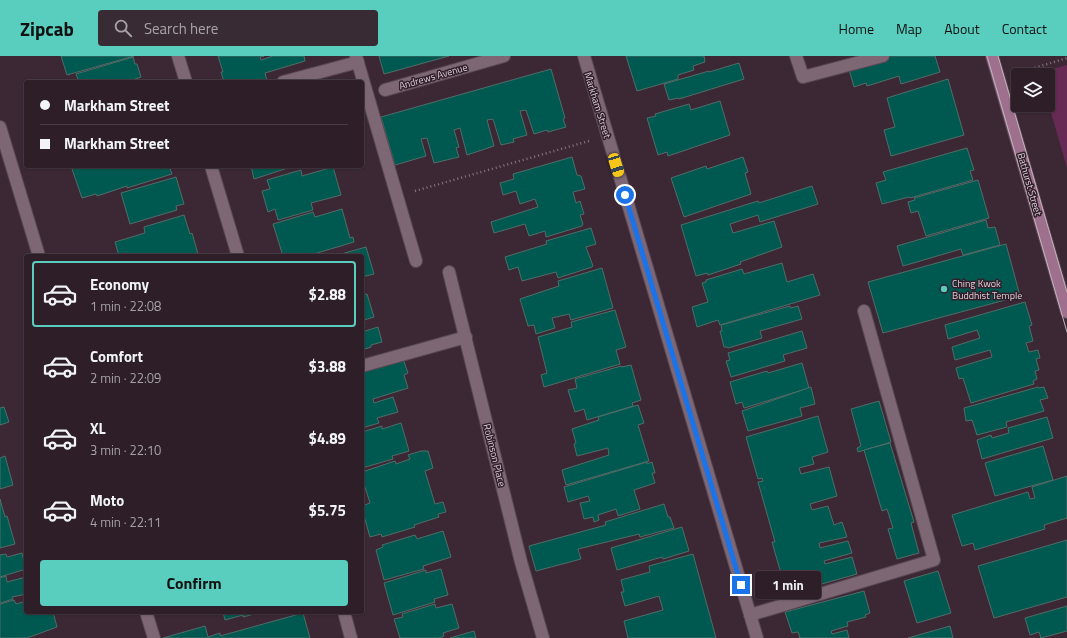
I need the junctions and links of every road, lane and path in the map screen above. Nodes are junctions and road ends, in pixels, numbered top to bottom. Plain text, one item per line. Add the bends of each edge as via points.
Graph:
1 (178, 56) edge
2 (504, 56) edge
3 (584, 56) edge
4 (796, 56) edge
5 (883, 56) edge
6 (992, 56) edge
7 (1067, 58) edge
8 (357, 59) edge
9 (1031, 68) dead end
10 (185, 80) edge
11 (289, 80) edge
12 (363, 80) edge
13 (364, 83) edge
14 (385, 90) dead end
15 (0, 127) edge
16 (607, 135) junction
17 (212, 168) edge
18 (397, 196) junction
19 (38, 254) edge
20 (237, 254) edge
21 (416, 261) dead end
22 (449, 272) dead end
23 (864, 311) dead end
24 (1067, 312) edge
25 (466, 337) junction
26 (364, 365) edge
27 (147, 614) edge
28 (345, 614) edge
29 (750, 615) junction
30 (154, 638) edge
31 (351, 638) edge
32 (543, 638) edge
33 (757, 638) edge

1 - 10 street
2 - 14 street, Andrews Avenue
3 - 16 street, Markham Street
4 - 5 street via 803,77
6 - 24 main road, Bathurst Street
7 - 9 path
8 - 11 street
8 - 12 street
13 - 18 street
15 - 19 street
16 - 18 path
16 - 29 street, Markham Street
17 - 20 street
18 - 21 street
22 - 25 street, Robinson Place
23 - 29 street via 934,560
25 - 26 street
25 - 32 street, Robinson Place via 521,562
27 - 30 street
28 - 31 street
29 - 33 street, Markham Street

